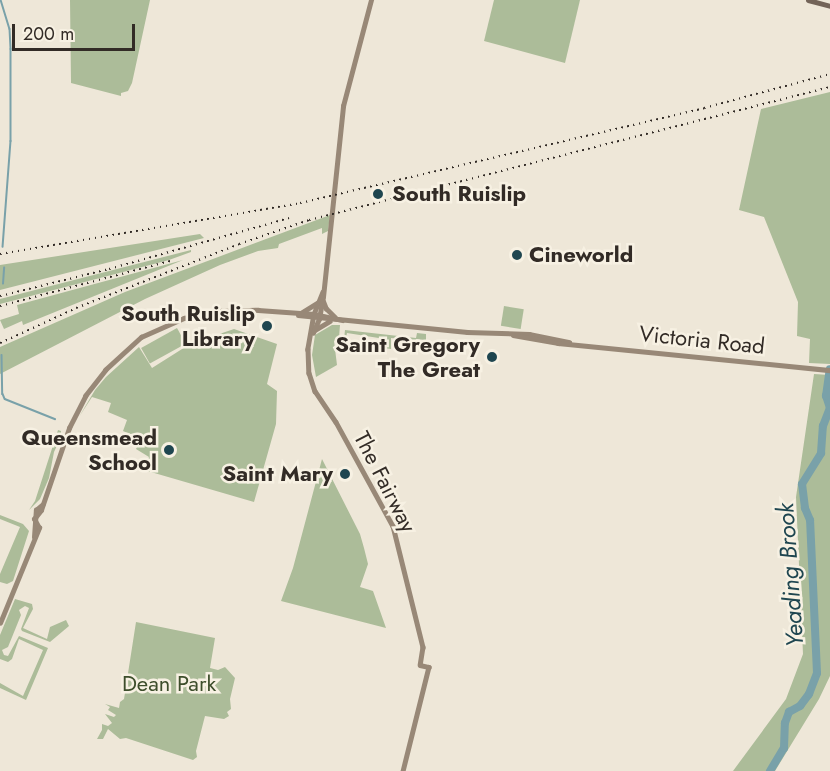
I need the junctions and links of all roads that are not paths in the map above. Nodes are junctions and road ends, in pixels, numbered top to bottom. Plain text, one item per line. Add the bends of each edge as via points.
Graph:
1 (371, 0) edge
2 (808, 0) edge
3 (830, 6) edge
4 (323, 294) junction
5 (318, 302) junction
6 (298, 315) junction
7 (317, 317) junction
8 (336, 318) junction
9 (342, 320) junction
10 (330, 321) junction
11 (311, 334) junction
12 (829, 370) edge
13 (0, 623) edge
14 (403, 771) edge

1 - 4 street via 344,106
2 - 3 main road
4 - 5 street
4 - 7 street
4 - 8 street via 326,308
5 - 6 street
5 - 7 street
6 - 7 street, Victoria Road
6 - 11 street via 309,325
6 - 13 street, Victoria Road via 248,309 209,312 172,322 141,337 105,370 85,396 69,428 42,505 36,510 34,537
7 - 8 street, Victoria Road
7 - 10 street, Victoria Road
7 - 11 street
8 - 9 street, Victoria Road
9 - 10 street, Victoria Road
9 - 12 street, Victoria Road via 541,336 572,343
10 - 11 street
11 - 14 street, The Fairway via 308,367 315,391 393,526 423,646 420,665 429,667

